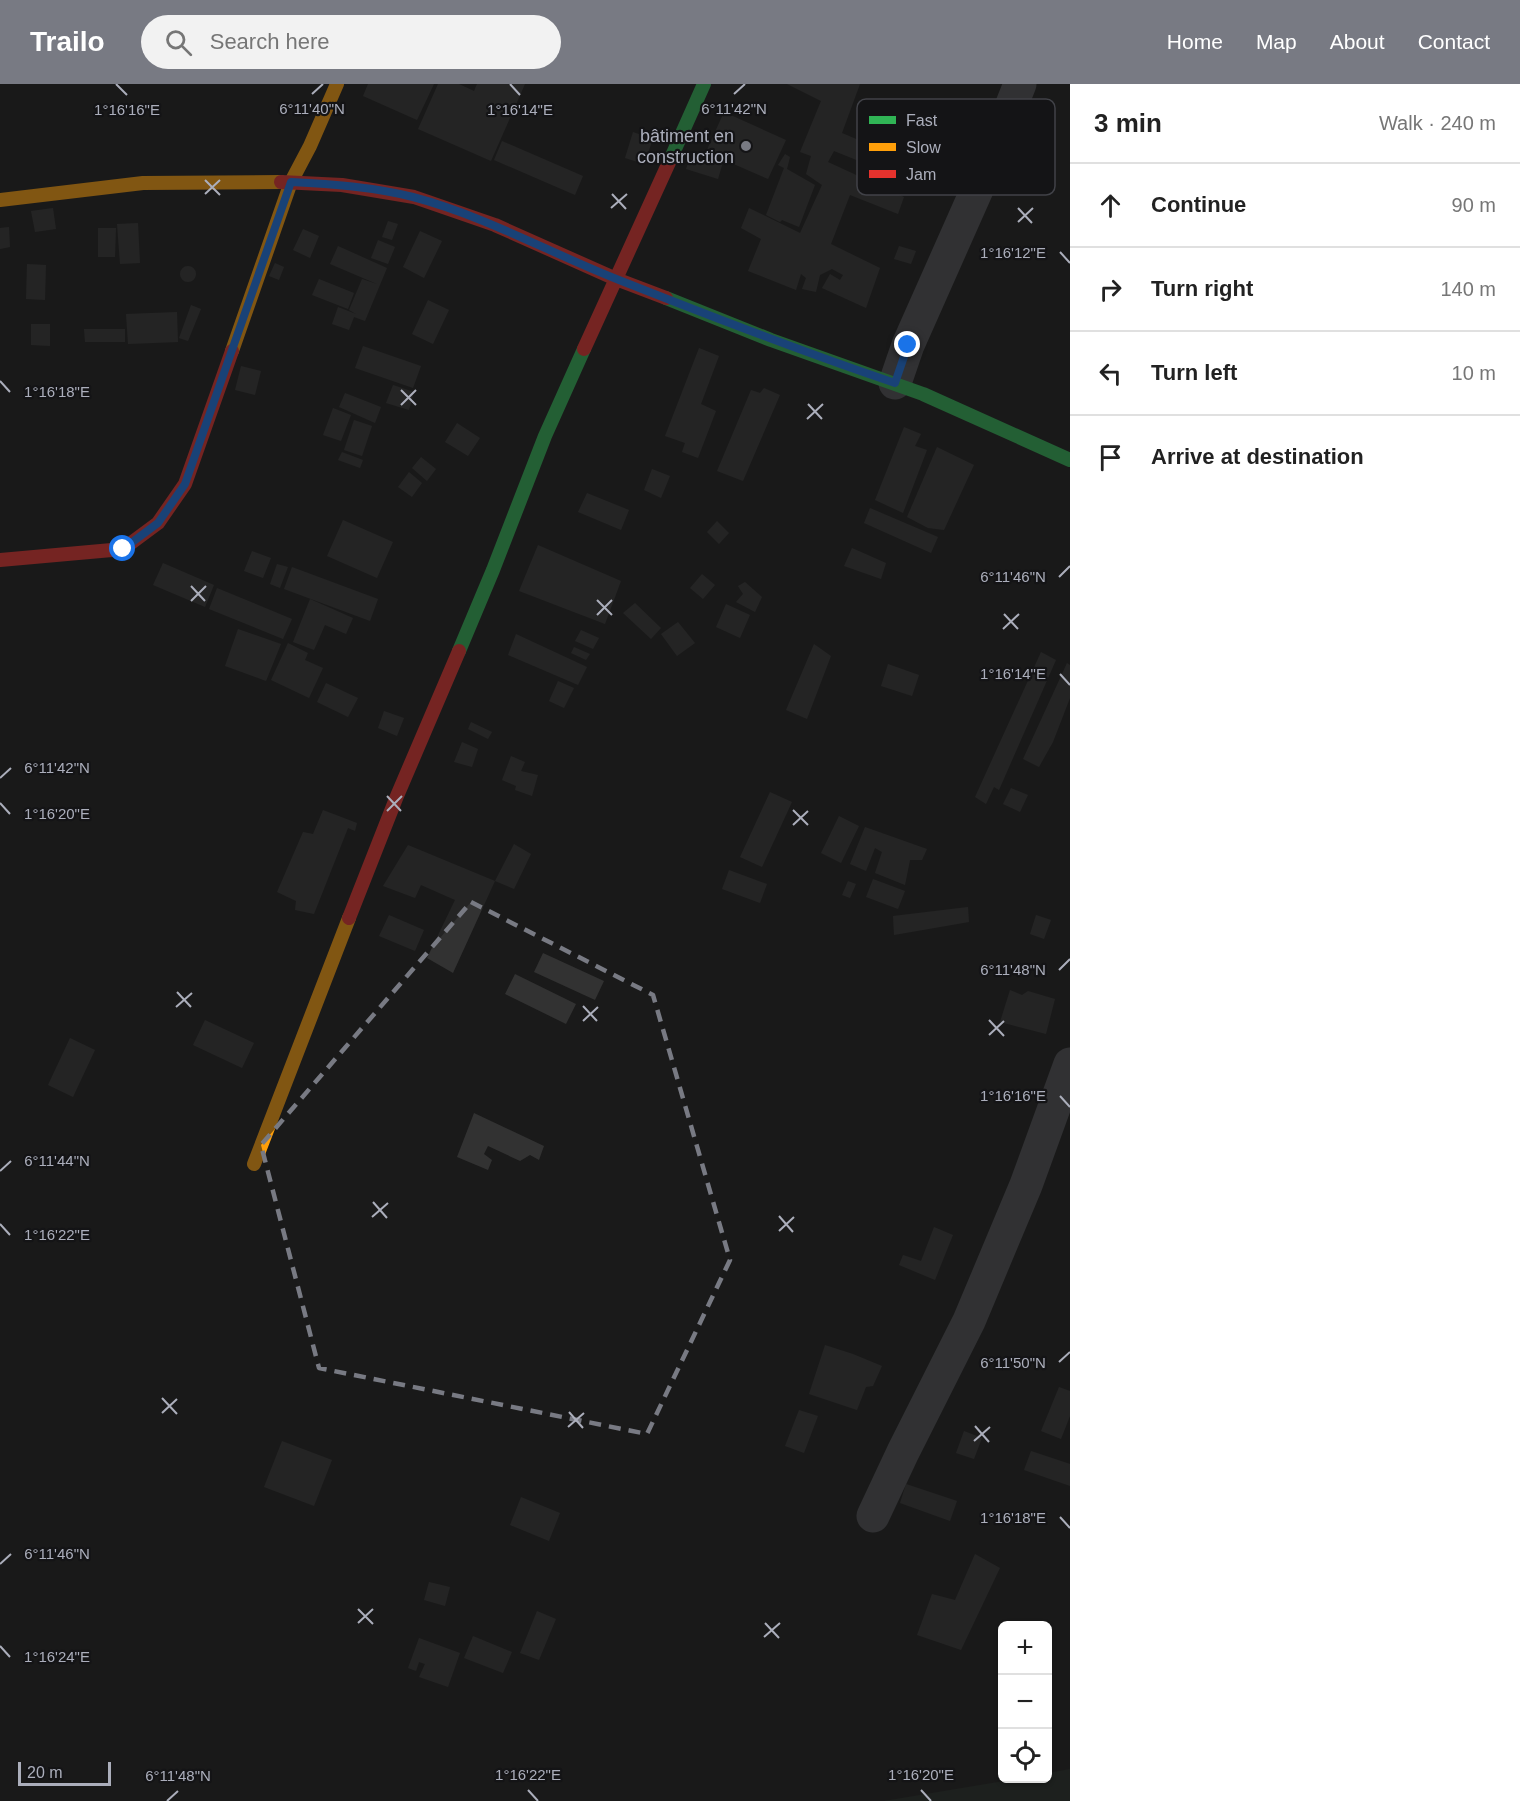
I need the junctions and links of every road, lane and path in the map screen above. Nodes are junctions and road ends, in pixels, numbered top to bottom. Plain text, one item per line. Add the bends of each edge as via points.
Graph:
1 (337, 84) edge
2 (704, 84) edge
3 (1020, 84) edge
4 (1014, 99) edge
5 (291, 182) junction
6 (974, 195) edge
7 (0, 200) edge
8 (616, 279) junction
9 (895, 383) junction
10 (1070, 460) edge
11 (0, 560) edge
12 (1070, 1064) edge
13 (254, 1164) dead end
14 (873, 1516) dead end

1 - 5 street
2 - 8 street
3 - 4 street
5 - 7 street via 143,183
5 - 8 street via 342,185 414,197 495,225
5 - 11 street via 185,484 158,523 123,549
6 - 9 street
8 - 9 street via 771,340
8 - 13 street via 545,436 397,796
9 - 10 street
12 - 14 street via 1026,1185 969,1321

